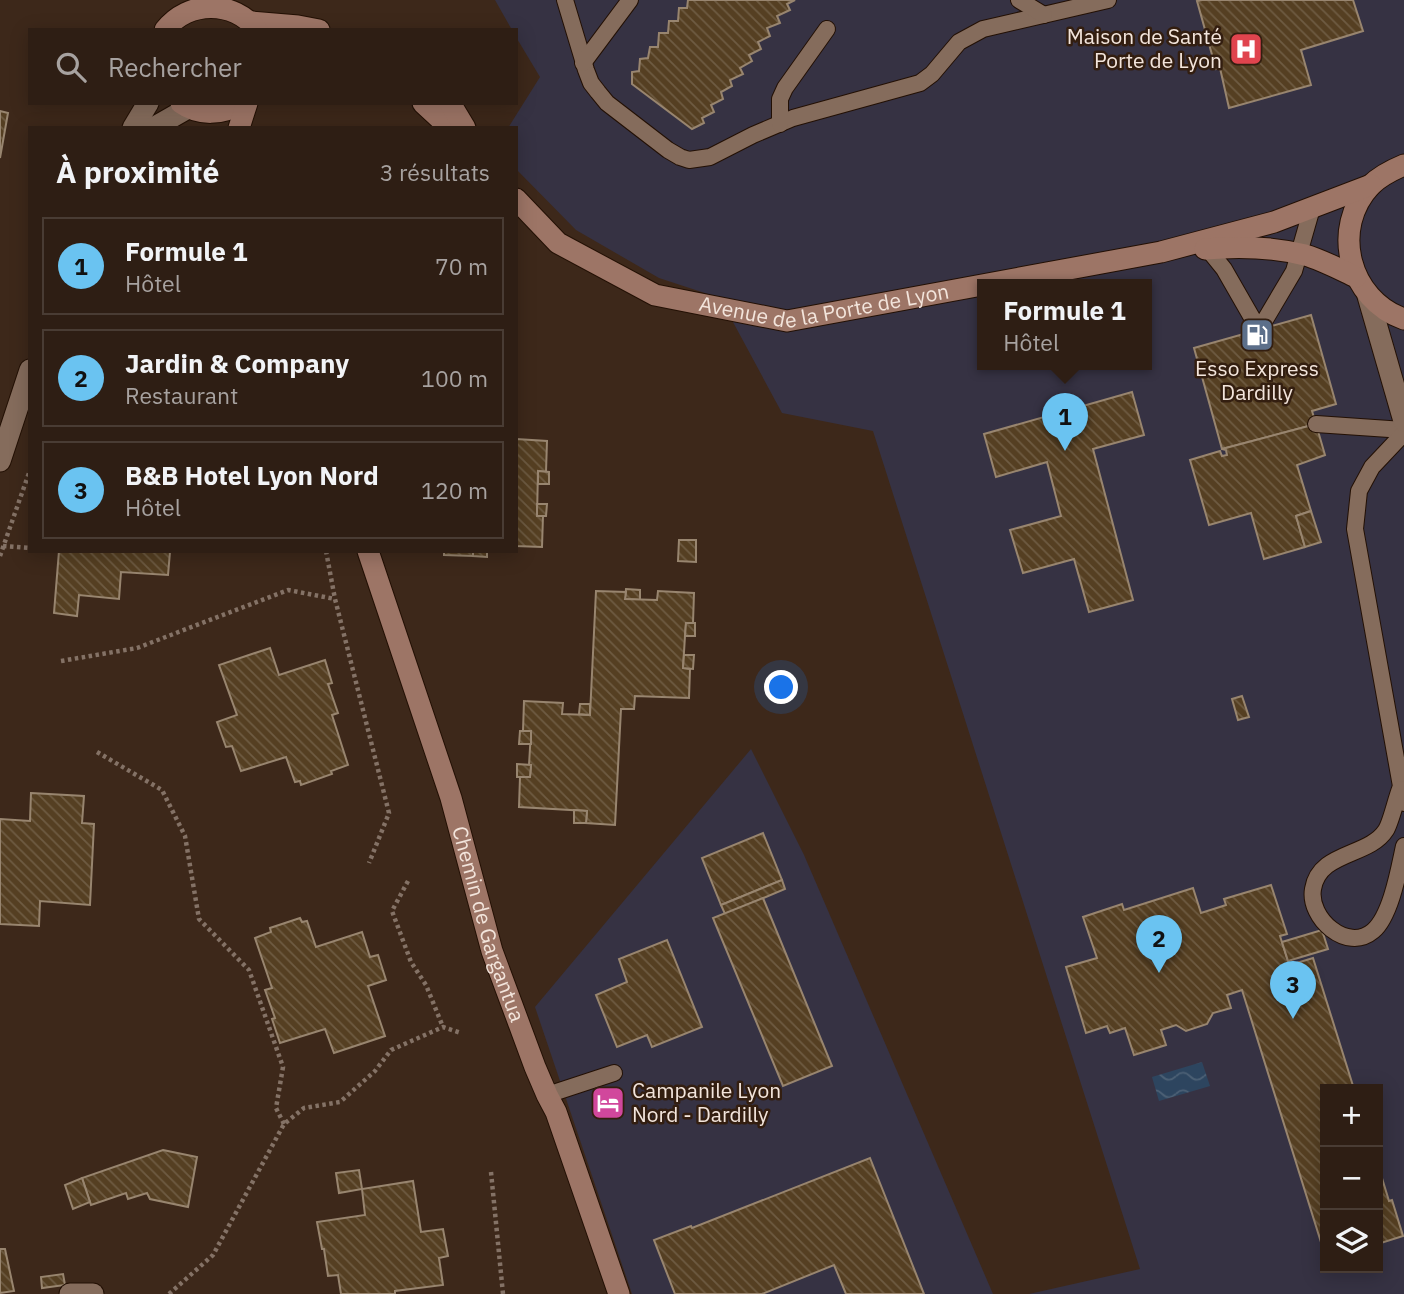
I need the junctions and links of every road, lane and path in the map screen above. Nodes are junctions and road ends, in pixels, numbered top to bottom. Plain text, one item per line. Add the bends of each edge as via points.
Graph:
1 (166, 0) edge
2 (565, 0) edge
3 (630, 0) edge
4 (1019, 0) edge
5 (1108, 0) edge
6 (224, 3) edge
7 (1044, 15) junction
8 (254, 26) edge
9 (164, 28) edge
10 (166, 28) edge
11 (308, 28) edge
12 (827, 29) dead end
13 (583, 63) junction
14 (147, 105) edge
15 (238, 105) edge
16 (246, 105) edge
17 (425, 105) edge
18 (451, 105) edge
19 (194, 113) edge
20 (780, 124) junction
21 (134, 126) edge
22 (158, 126) edge
23 (240, 126) edge
24 (448, 126) edge
25 (464, 126) edge
26 (1404, 165) edge
27 (1371, 185) junction
28 (518, 201) edge
29 (1312, 208) junction
30 (1207, 248) junction
31 (1161, 252) junction
32 (1299, 254) junction
33 (1356, 276) junction
34 (1014, 279) edge
35 (977, 286) edge
36 (1368, 296) junction
37 (1404, 319) edge
38 (28, 376) edge
39 (1404, 421) edge
40 (1316, 424) dead end
41 (1404, 431) edge
42 (0, 461) edge
43 (28, 476) edge
44 (3, 546) junction
45 (28, 548) edge
46 (326, 553) edge
47 (369, 553) edge
48 (0, 556) edge
49 (335, 599) junction
50 (61, 662) dead end
51 (97, 752) dead end
52 (1400, 787) junction
53 (1404, 803) edge
54 (1404, 846) edge
55 (369, 863) dead end
56 (408, 881) dead end
57 (443, 1027) junction
58 (461, 1033) dead end
59 (614, 1073) dead end
60 (547, 1096) junction
61 (284, 1124) junction
62 (491, 1172) dead end
63 (70, 1294) edge
64 (93, 1294) edge
65 (169, 1294) edge
66 (503, 1294) edge
67 (619, 1294) edge

1 - 9 street
2 - 13 lane
3 - 13 lane
4 - 7 lane
5 - 7 lane
6 - 8 street
6 - 10 street via 183,12
7 - 20 lane via 971,34 920,83
8 - 11 street
12 - 20 lane via 785,88
13 - 20 lane via 607,103 668,150 689,160 710,157
14 - 21 street
15 - 19 street via 217,113
16 - 23 street
17 - 24 street
18 - 25 street
19 - 22 street
26 - 27 street, Avenue de la Porte de Lyon
27 - 29 street, Avenue de la Porte de Lyon
27 - 33 street via 1357,205 1349,229 1349,253
28 - 35 street, Avenue de la Porte de Lyon via 558,243 655,295 786,321
29 - 31 street, Avenue de la Porte de Lyon
29 - 32 lane
30 - 31 street, Avenue de la Porte de Lyon
30 - 32 street, Avenue de la Porte de Lyon
30 - 32 lane via 1259,330
31 - 34 street, Avenue de la Porte de Lyon
32 - 33 street, Avenue de la Porte de Lyon
33 - 36 street
36 - 37 street
36 - 39 street
38 - 42 street
40 - 41 lane
41 - 52 lane via 1372,467 1359,491 1355,529
43 - 44 path
44 - 45 path
44 - 48 path
46 - 49 path
47 - 60 street, Chemin de Gargantua via 451,798 492,951
49 - 50 path via 288,590 137,648
49 - 55 path via 389,813
51 - 61 path via 162,790 185,836 199,919 249,970 283,1067 276,1108
52 - 53 lane
52 - 54 lane via 1386,830 1368,847 1324,867 1317,877 1314,902 1319,918 1331,931 1353,938 1371,933 1381,922
56 - 57 path via 392,911
57 - 58 path
57 - 61 path via 391,1050 340,1102 304,1108
59 - 60 lane
60 - 67 street, Chemin de Gargantua
61 - 65 path via 213,1255
62 - 66 path
63 - 64 street

